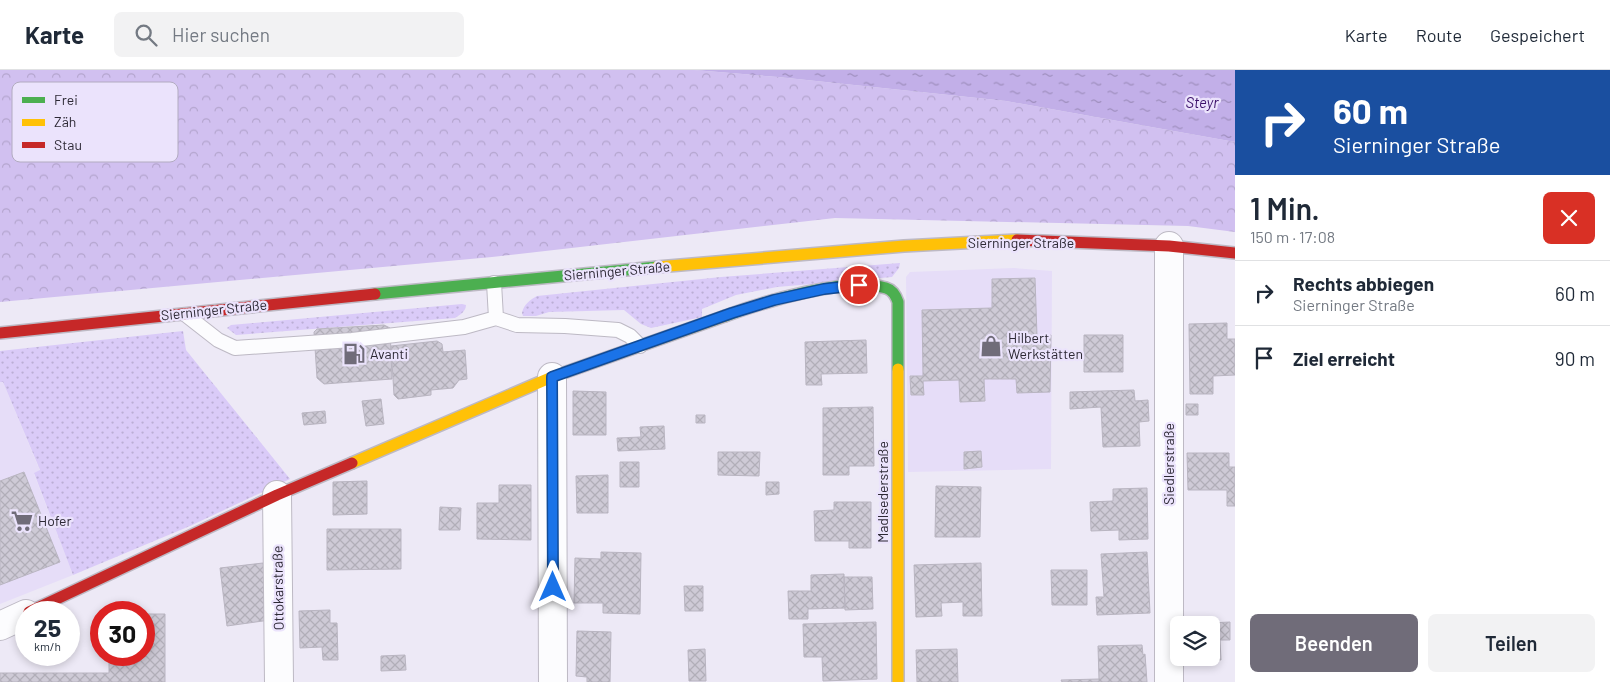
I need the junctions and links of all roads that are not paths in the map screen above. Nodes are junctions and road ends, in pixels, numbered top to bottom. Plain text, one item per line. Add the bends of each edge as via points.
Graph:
1 (1169, 246) junction
2 (1235, 253) edge
3 (494, 283) junction
4 (184, 312) junction
5 (496, 318) junction
6 (0, 333) edge
7 (640, 346) junction
8 (552, 377) junction
9 (277, 495) junction
10 (52, 601) edge
11 (15, 619) edge
12 (0, 626) edge
13 (279, 682) edge
14 (553, 682) edge
15 (898, 682) edge
16 (1169, 682) edge

1 - 2 street, Sierninger Straße
1 - 3 street, Sierninger Straße via 996,241 904,246
1 - 16 street, Siedlerstraße
3 - 4 street, Sierninger Straße
3 - 5 lane
4 - 5 lane via 218,340 235,348 371,338 464,327
4 - 6 street, Sierninger Straße
5 - 7 lane via 518,325 618,330
7 - 8 street
7 - 15 street, Madlsederstraße via 732,313 824,289 875,285 888,288 894,294 898,302
8 - 9 street
8 - 14 street
9 - 10 street
9 - 13 street, Ottokarstraße
11 - 12 street

